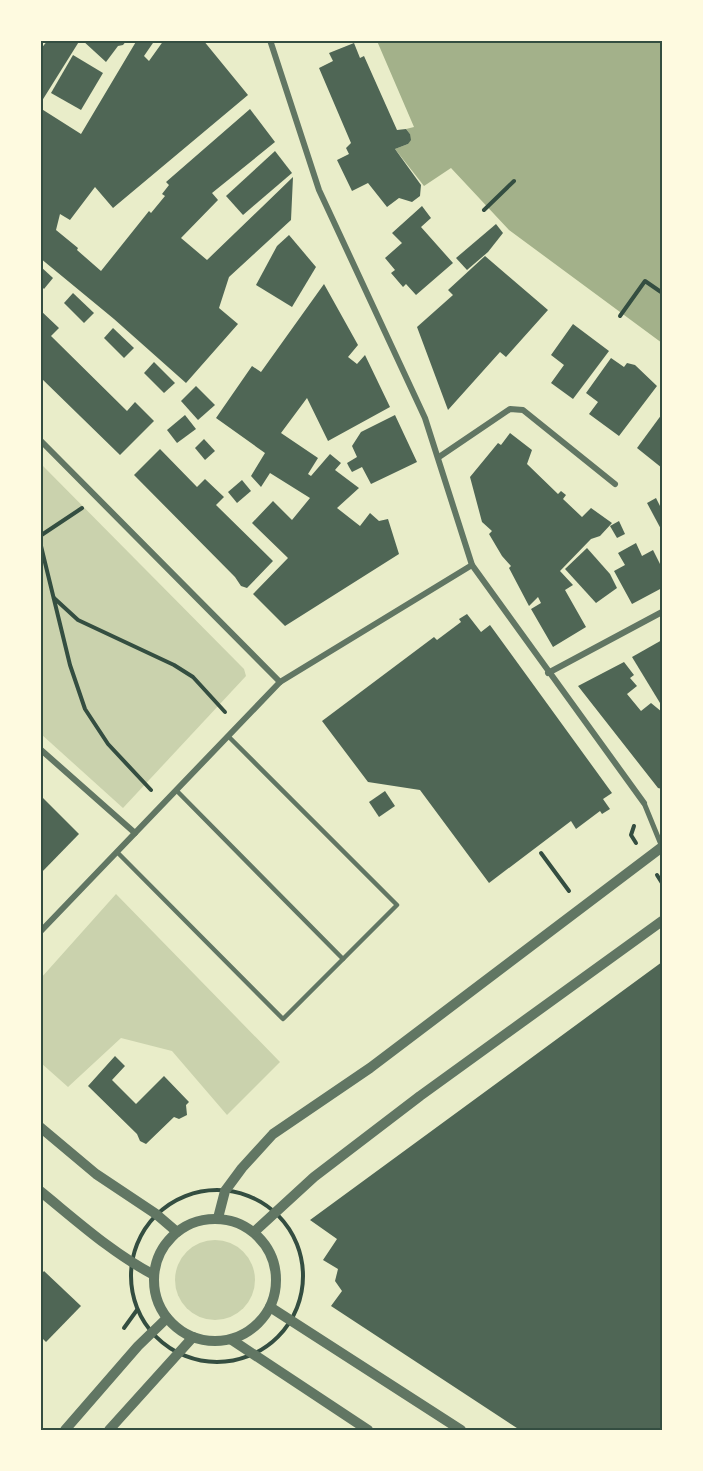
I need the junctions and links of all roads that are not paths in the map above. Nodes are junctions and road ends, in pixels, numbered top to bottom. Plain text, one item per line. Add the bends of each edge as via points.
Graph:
1 (270, 40) edge
2 (40, 440) edge
3 (439, 457) junction
4 (615, 484) dead end
5 (472, 565) junction
6 (663, 612) edge
7 (548, 673) junction
8 (280, 681) junction
9 (228, 736) junction
10 (40, 749) edge
11 (176, 790) junction
12 (644, 803) joint
13 (135, 833) junction
14 (662, 847) edge
15 (117, 852) junction
16 (663, 921) edge
17 (40, 932) edge
18 (343, 959) junction
19 (40, 1127) edge
20 (40, 1191) edge
21 (218, 1218) junction
22 (177, 1232) junction
23 (254, 1232) junction
24 (154, 1275) junction
25 (270, 1307) junction
26 (167, 1318) junction
27 (193, 1337) junction
28 (232, 1340) junction
29 (65, 1431) edge
30 (109, 1431) edge
31 (368, 1431) edge
32 (461, 1431) edge

1 - 3 street via 319,190 413,388
2 - 8 street
3 - 4 street via 510,409 523,410
3 - 5 street
5 - 7 street
5 - 8 street
6 - 7 street
7 - 12 street
8 - 9 street
9 - 11 street
9 - 18 lane via 397,905
10 - 13 street
11 - 13 street
11 - 18 lane
12 - 14 street
13 - 15 street
14 - 21 street via 370,1068 273,1134 225,1191
15 - 17 street
15 - 18 lane via 283,1019
16 - 23 street via 420,1096 314,1177
19 - 22 street via 96,1174
20 - 24 street via 110,1248
21 - 22 street via 192,1223
21 - 23 street
22 - 24 street via 159,1256
23 - 25 street via 268,1249 275,1270
24 - 26 street via 157,1298
25 - 28 street via 259,1323
25 - 32 street
26 - 27 street
26 - 29 street
27 - 28 street
27 - 30 street
28 - 31 street

